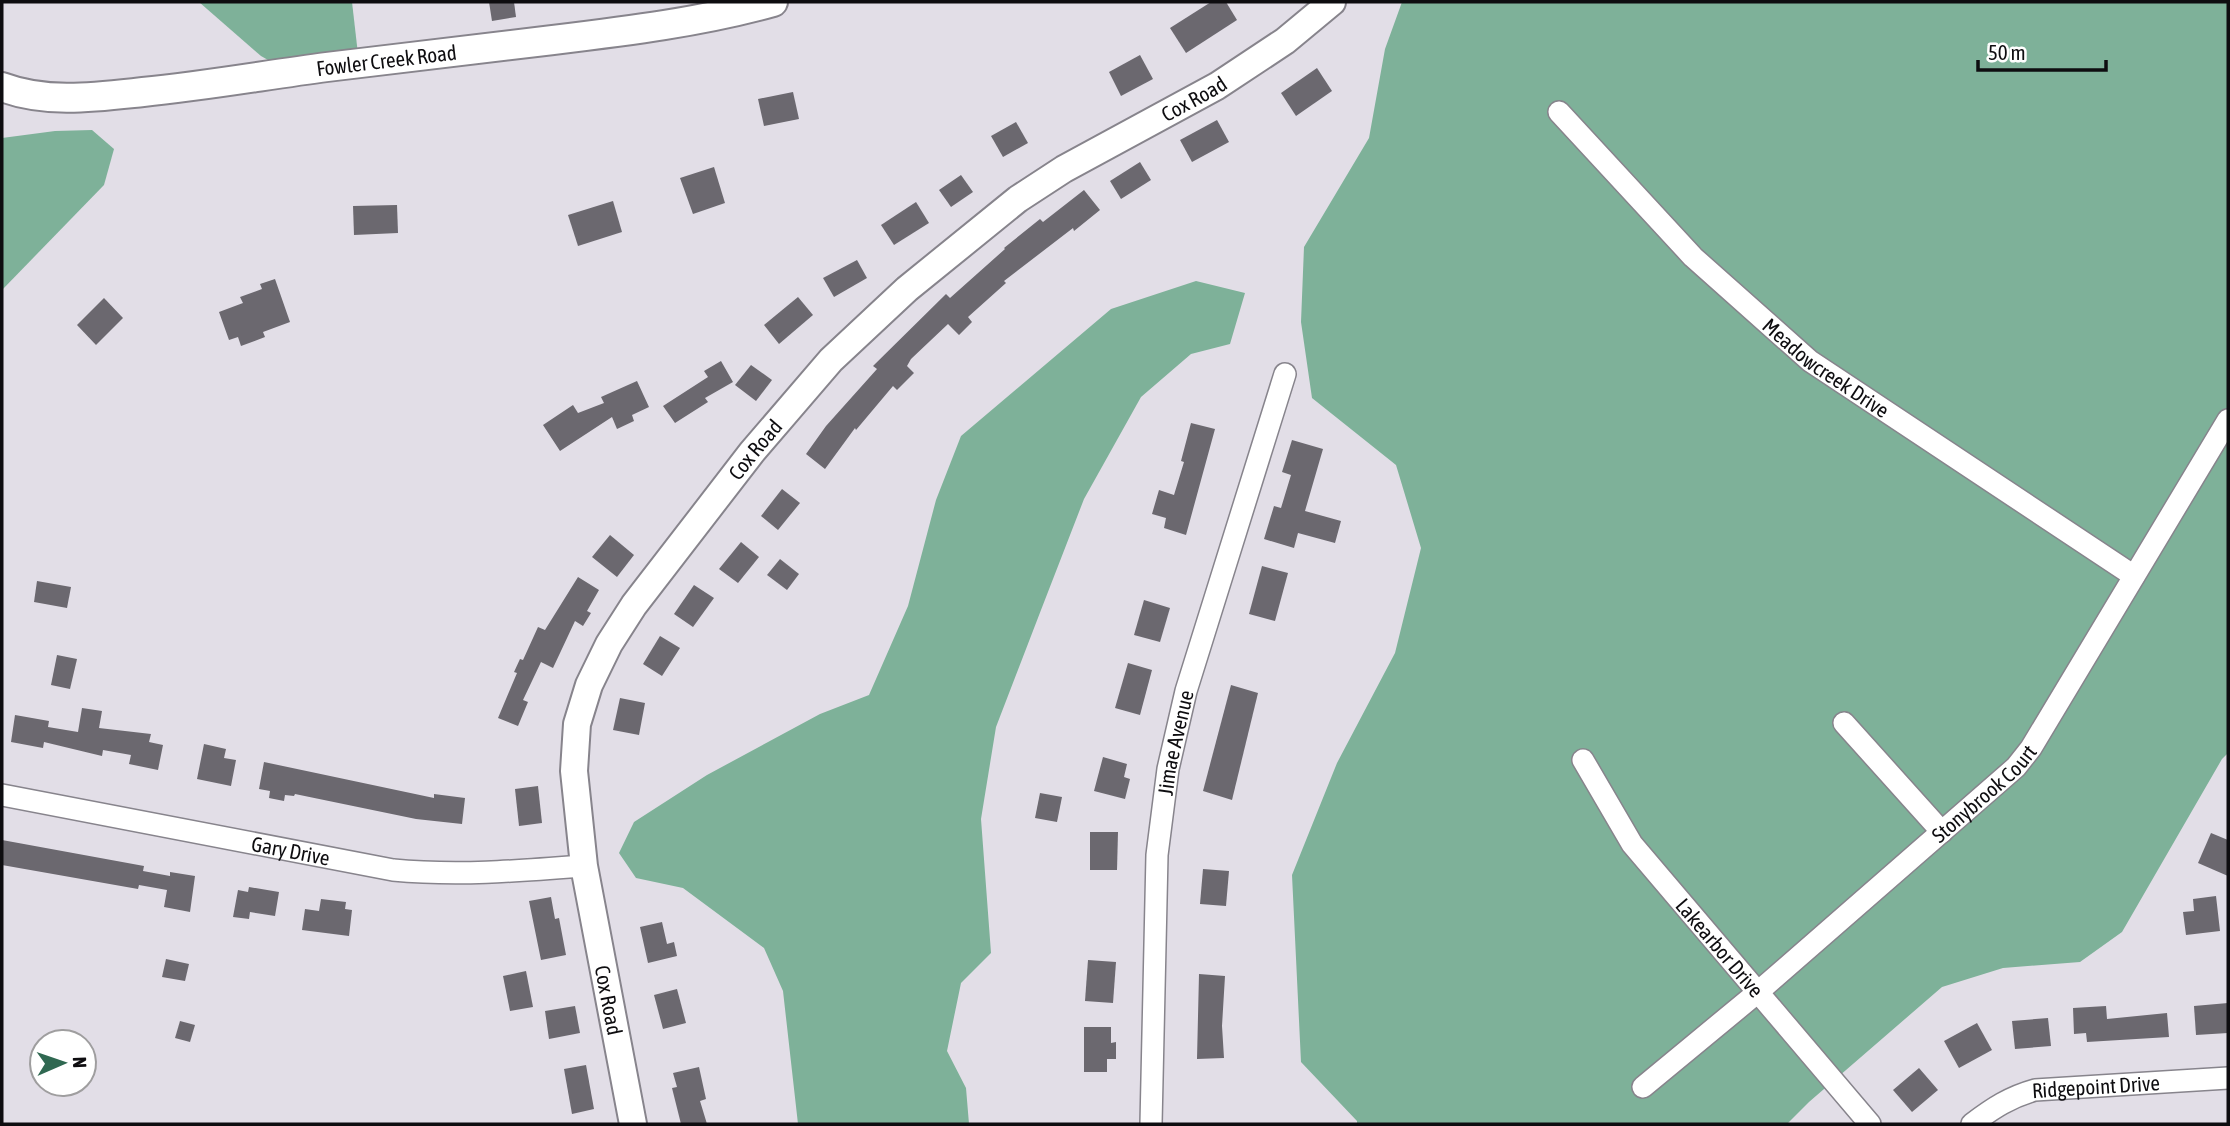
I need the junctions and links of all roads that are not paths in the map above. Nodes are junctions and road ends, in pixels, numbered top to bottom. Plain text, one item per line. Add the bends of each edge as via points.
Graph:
1 (772, 2) edge
2 (1332, 2) edge
3 (2, 87) edge
4 (1559, 112) dead end
5 (1285, 373) dead end
6 (2228, 420) edge
7 (2134, 576) junction
8 (1844, 723) dead end
9 (1583, 760) dead end
10 (2, 795) edge
11 (1942, 832) junction
12 (584, 866) junction
13 (1758, 992) junction
14 (2228, 1078) edge
15 (1643, 1087) dead end
16 (633, 1124) edge
17 (1151, 1124) edge
18 (1870, 1124) edge
19 (1972, 1124) edge

1 - 3 main road, Fowler Creek Road via 727,15 631,31 163,90 54,98
2 - 12 street, Cox Road via 1285,41 1217,86 1018,199 907,289 831,360 751,452 634,605 589,685 577,723 574,771
4 - 7 street, Meadowcreek Drive via 1693,257 1810,360
5 - 17 street, Jimae Avenue via 1186,691 1168,769 1157,855
6 - 7 street, Stonybrook Court
7 - 11 street, Stonybrook Court via 2031,748 2016,768
8 - 11 street
9 - 13 street, Lakearbor Drive via 1632,844
10 - 12 street, Gary Drive via 393,870 496,873
11 - 13 street, Stonybrook Court
12 - 16 street, Cox Road
13 - 15 street, Stonybrook Court
13 - 18 street, Lakearbor Drive
14 - 19 street, Ridgepoint Drive via 2035,1090 2012,1096

